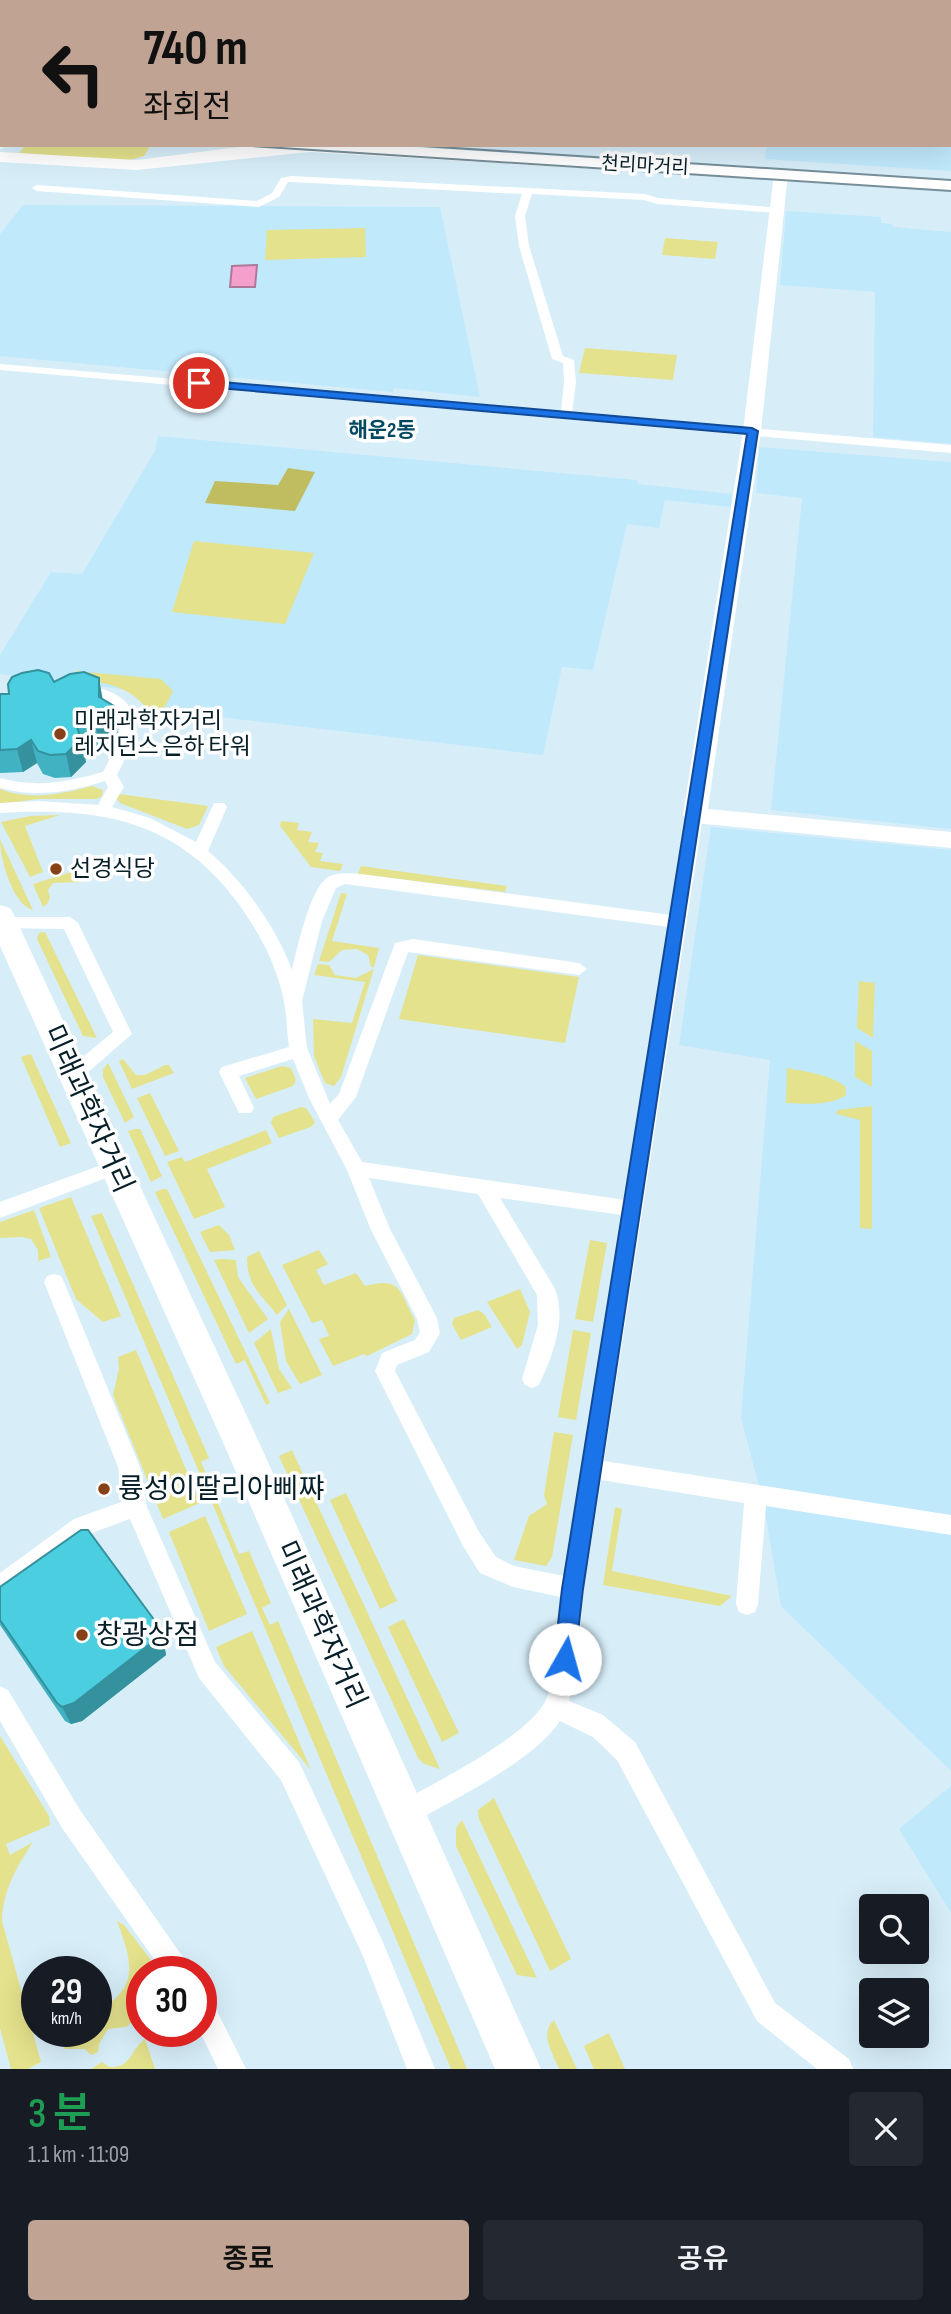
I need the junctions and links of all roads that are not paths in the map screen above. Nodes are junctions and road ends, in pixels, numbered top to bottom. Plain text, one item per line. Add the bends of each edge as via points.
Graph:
1 (154, 147) edge
2 (304, 147) edge
3 (345, 147) edge
4 (0, 157) edge
5 (116, 165) junction
6 (781, 174) junction
7 (951, 185) edge
8 (37, 188) dead end
9 (527, 190) junction
10 (778, 210) junction
11 (0, 367) edge
12 (566, 415) junction
13 (752, 431) junction
14 (951, 449) edge
15 (63, 686) edge
16 (108, 775) junction
17 (0, 783) edge
18 (219, 807) dead end
19 (0, 808) edge
20 (103, 810) junction
21 (695, 815) junction
22 (951, 840) edge
23 (199, 852) junction
24 (2, 919) edge
25 (678, 922) junction
26 (579, 969) dead end
27 (294, 1002) junction
28 (299, 1051) junction
29 (72, 1076) junction
30 (245, 1108) dead end
31 (329, 1118) junction
32 (115, 1167) junction
33 (356, 1169) junction
34 (484, 1188) junction
35 (631, 1209) junction
36 (0, 1210) edge
37 (54, 1282) dead end
38 (532, 1379) dead end
39 (593, 1469) junction
40 (756, 1494) junction
41 (136, 1507) junction
42 (951, 1525) edge
43 (0, 1586) edge
44 (573, 1589) junction
45 (747, 1604) dead end
46 (0, 1698) edge
47 (555, 1708) junction
48 (404, 1814) junction
49 (167, 1956) edge
50 (217, 2039) edge
51 (232, 2069) edge
52 (421, 2069) edge
53 (518, 2069) edge
54 (839, 2069) edge

1 - 5 highway via 148,156
2 - 5 highway
3 - 6 highway, 천리마거리
4 - 5 highway
6 - 7 highway, 천리마거리
6 - 10 street
8 - 9 street via 259,204 276,195 284,180 291,179
9 - 10 street
9 - 12 street via 520,216 524,246 558,359 568,360
10 - 13 street
11 - 12 street
12 - 13 street
13 - 14 street
13 - 21 street
15 - 16 street via 117,697 127,710 129,730 123,751
16 - 17 street via 61,787 31,789
16 - 20 street via 116,786
18 - 23 street
19 - 20 street via 61,804
20 - 23 street via 157,824
21 - 22 street
21 - 25 street
23 - 27 street via 237,889 277,952
24 - 29 main road, 미래과학자거리
24 - 29 street via 70,923 124,1034
25 - 27 street via 338,879 322,899
25 - 35 street
26 - 31 street via 401,947 346,1097
27 - 28 street
28 - 30 street via 228,1072
28 - 31 street
29 - 32 main road, 미래과학자거리
31 - 33 street
32 - 36 street
32 - 48 main road, 미래과학자거리
33 - 34 street
33 - 44 street via 430,1333 422,1346 389,1359 385,1371 471,1539 488,1565 513,1576
34 - 35 street
34 - 38 street via 551,1307
35 - 39 street
37 - 41 street via 129,1467
39 - 40 street
39 - 44 street
40 - 42 street
40 - 45 street
41 - 43 street via 82,1526
41 - 52 street via 207,1670 290,1771 373,1949
44 - 47 street
46 - 49 street via 71,1819
47 - 48 street via 534,1734
47 - 54 street via 604,1728 626,1751 766,2012
48 - 53 main road, 미래과학자거리
50 - 51 street

